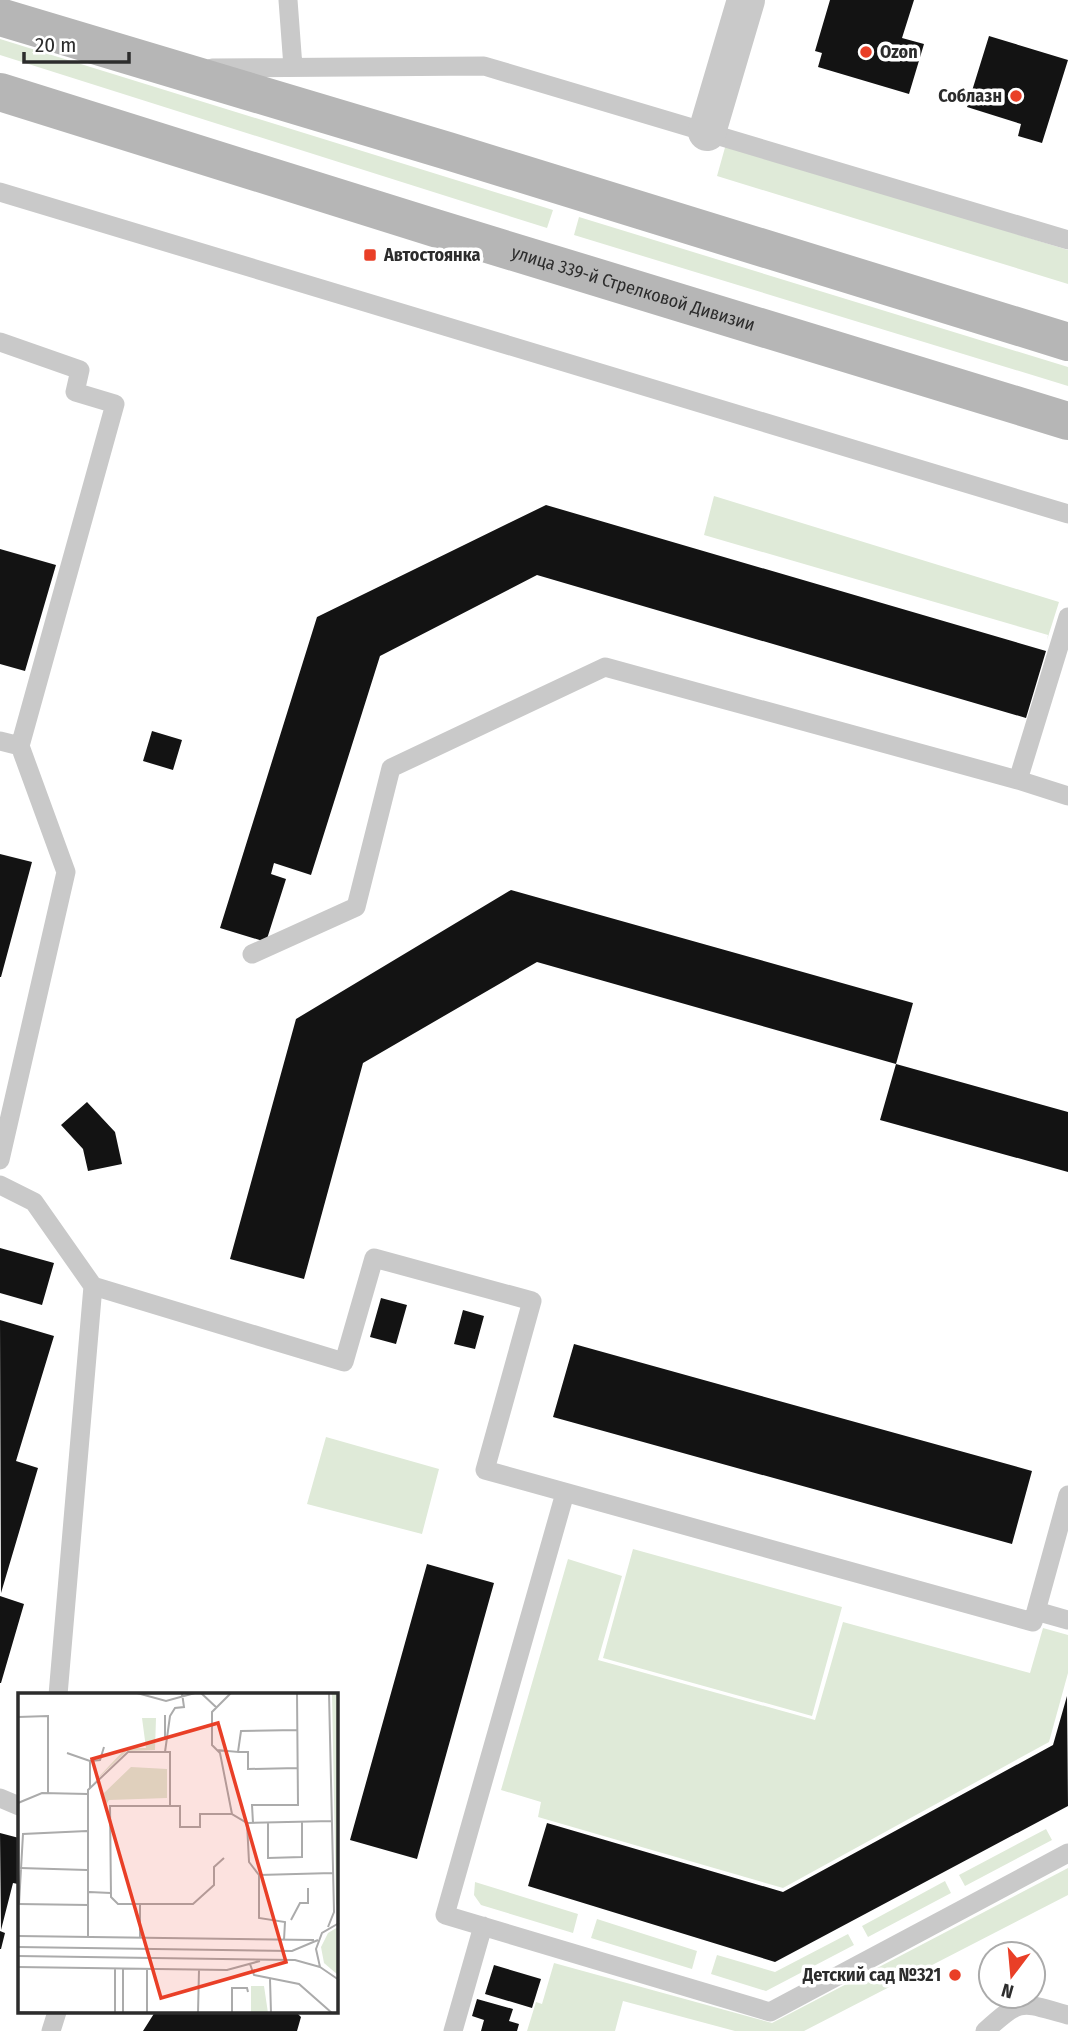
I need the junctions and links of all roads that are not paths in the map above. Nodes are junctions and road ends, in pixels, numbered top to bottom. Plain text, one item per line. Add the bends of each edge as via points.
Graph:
1 (288, 0) edge
2 (746, 0) edge
3 (0, 17) edge
4 (293, 67) junction
5 (167, 68) junction
6 (0, 92) edge
7 (708, 132) junction
8 (0, 192) edge
9 (1068, 240) edge
10 (0, 342) edge
11 (1068, 342) edge
12 (1068, 421) edge
13 (1068, 514) edge
14 (1068, 617) edge
15 (0, 741) edge
16 (20, 746) junction
17 (1017, 780) junction
18 (1068, 796) edge
19 (252, 954) dead end
20 (0, 1160) edge
21 (0, 1185) edge
22 (93, 1286) junction
23 (565, 1493) junction
24 (1068, 1494) edge
25 (1036, 1611) junction
26 (1068, 1620) edge
27 (58, 1693) edge
28 (0, 1798) edge
29 (18, 1806) edge
30 (1068, 1853) edge
31 (483, 1926) junction
32 (56, 2014) edge
33 (1068, 2014) edge
34 (51, 2031) edge
35 (453, 2031) edge
36 (985, 2031) edge

1 - 4 lane
2 - 7 street
3 - 5 main road
4 - 5 lane
4 - 7 lane via 484,66
5 - 11 main road
6 - 12 main road, улица 339-й Стрелковой Дивизии
7 - 9 lane
8 - 13 lane
10 - 16 lane via 80,370 75,392 115,404
14 - 17 lane
15 - 16 lane
16 - 20 lane via 66,872
17 - 18 lane
17 - 19 lane via 605,667 391,768 356,907
21 - 22 lane via 34,1202
22 - 23 lane via 344,1363 374,1258 532,1301 485,1470
22 - 27 lane
23 - 25 lane via 1033,1622
23 - 31 lane via 444,1915
24 - 25 lane
25 - 26 lane
28 - 29 lane
30 - 31 lane via 769,2012
31 - 35 lane
32 - 34 lane
33 - 36 lane via 1021,2004

